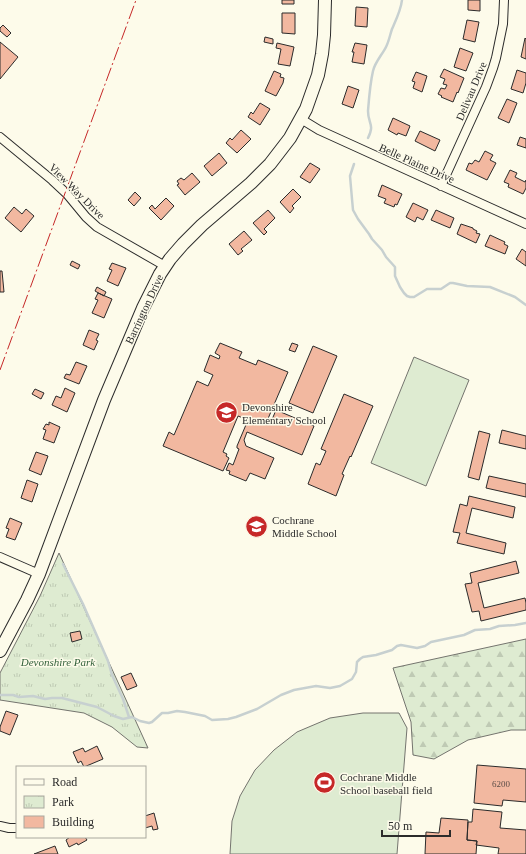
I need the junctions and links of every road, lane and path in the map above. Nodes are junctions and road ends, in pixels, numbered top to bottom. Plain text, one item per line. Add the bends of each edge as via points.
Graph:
1 (325, 0) edge
2 (504, 0) edge
3 (301, 119) junction
4 (0, 137) edge
5 (441, 186) junction
6 (526, 224) edge
7 (165, 266) junction
8 (0, 557) edge
9 (39, 574) junction
10 (0, 652) edge
11 (0, 826) edge
12 (16, 828) edge

1 - 3 street, Barrington Drive via 324,35 318,75
2 - 5 street, Delivau Drive via 493,68
3 - 5 street, Belle Plaine Drive via 319,130
3 - 7 street, Barrington Drive via 270,164 202,225
4 - 7 street, View Way Drive via 52,180 97,227
5 - 6 street, Belle Plaine Drive
7 - 9 street, Barrington Drive via 143,308 104,400
8 - 9 street
9 - 10 street, Barrington Drive
11 - 12 street

